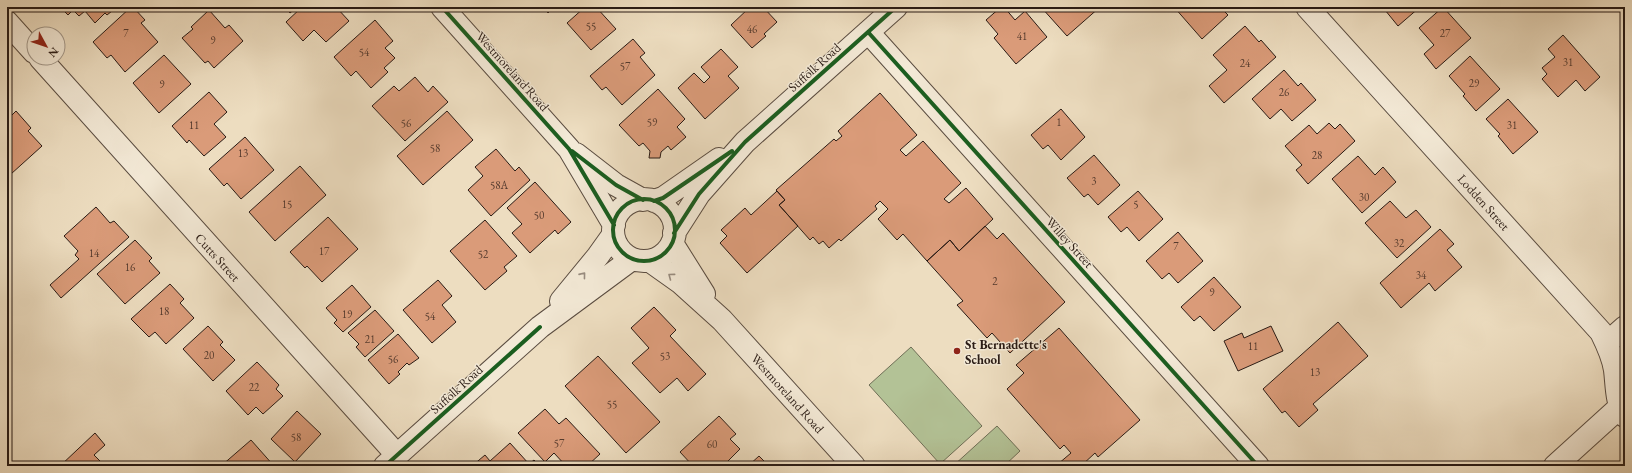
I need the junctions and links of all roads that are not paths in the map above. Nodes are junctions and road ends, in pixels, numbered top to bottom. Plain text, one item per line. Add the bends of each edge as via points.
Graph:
1 (442, 7) edge
2 (896, 7) edge
3 (1307, 7) edge
4 (7, 22) edge
5 (868, 32) junction
6 (26, 43) edge
7 (47, 66) edge
8 (745, 142) junction
9 (569, 149) junction
10 (648, 200) junction
11 (614, 230) junction
12 (673, 238) junction
13 (641, 260) junction
14 (722, 320) junction
15 (540, 327) junction
16 (1625, 327) edge
17 (1607, 343) junction
18 (1622, 411) edge
19 (391, 460) edge
20 (854, 466) edge
21 (1258, 466) edge
22 (1555, 466) edge

1 - 9 street, Westmoreland Road
2 - 5 street, Suffolk Road
3 - 17 street, Lodden Street via 1592,321
4 - 6 street
5 - 8 street, Suffolk Road
5 - 21 street, Willey Street
7 - 19 street, Cutts Street
8 - 10 street, Suffolk Road via 663,198
8 - 12 street, Suffolk Road via 699,194
9 - 10 street, Westmoreland Road via 616,184
9 - 11 street, Westmoreland Road
10 - 11 street via 633,202 624,207 617,215
10 - 12 street via 663,206 670,214 674,223
11 - 13 street via 617,245 623,253
15 -> 11 street, Suffolk Road via 598,256
12 - 13 street via 659,258
12 - 14 street, Westmoreland Road via 690,274
14 -> 13 street, Westmoreland Road via 681,283
13 - 15 street, Suffolk Road
14 - 20 street, Westmoreland Road
15 - 19 street, Suffolk Road
16 - 17 street
17 - 18 street, Lodden Street
18 - 22 street

